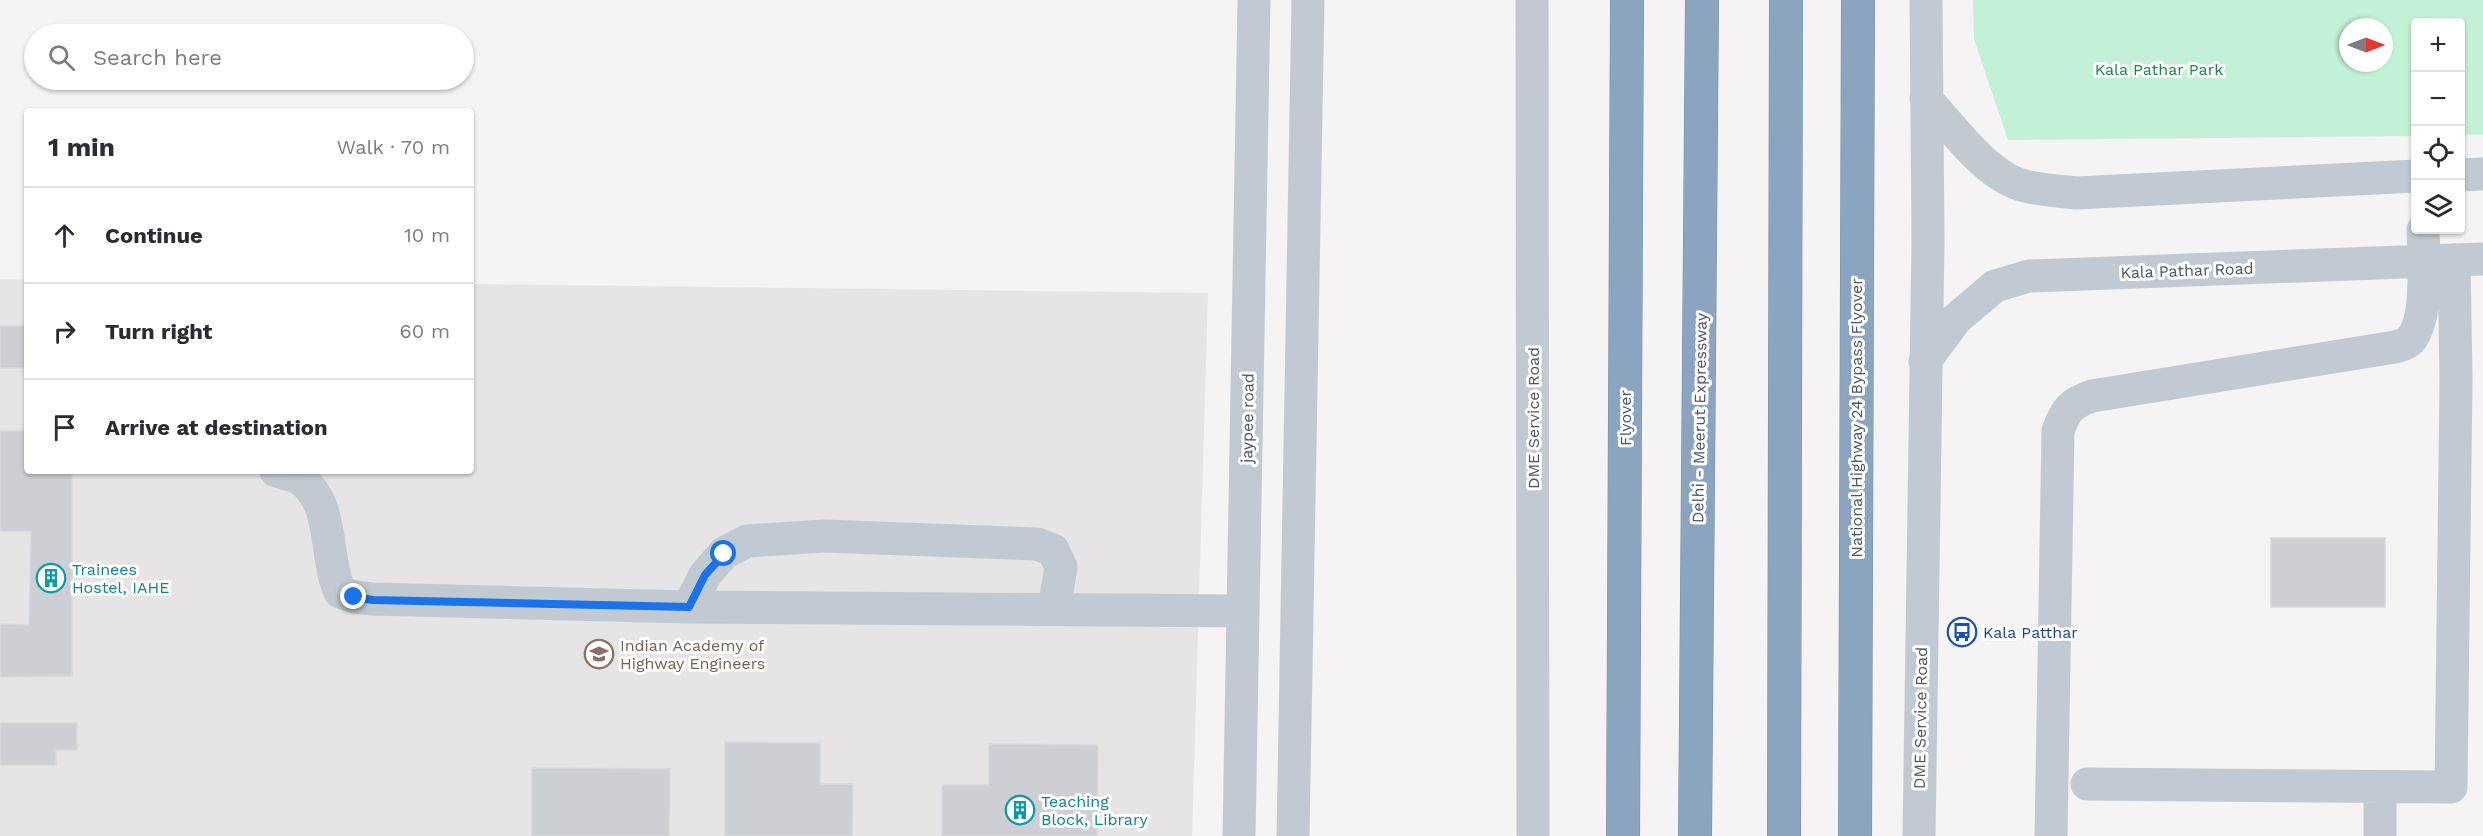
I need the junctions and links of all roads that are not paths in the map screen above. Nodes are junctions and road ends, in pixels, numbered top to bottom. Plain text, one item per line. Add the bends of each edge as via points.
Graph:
1 (1254, 0) edge
2 (1308, 0) edge
3 (1532, 0) edge
4 (1627, 0) edge
5 (1702, 0) edge
6 (1786, 0) edge
7 (1858, 0) edge
8 (1926, 0) edge
9 (1926, 99) junction
10 (2483, 174) edge
11 (2465, 175) edge
12 (2411, 176) edge
13 (2446, 252) edge
14 (1925, 361) junction
15 (285, 474) edge
16 (689, 607) junction
17 (1054, 609) junction
18 (1243, 611) junction
19 (2087, 784) dead end
20 (2380, 787) junction
21 (1239, 836) edge
22 (1293, 836) edge
23 (1533, 836) edge
24 (1623, 836) edge
25 (1695, 836) edge
26 (1784, 836) edge
27 (1855, 836) edge
28 (1919, 836) edge
29 (2051, 836) edge
30 (2380, 836) edge

1 - 18 street, jaypee road
2 - 22 street
3 - 23 street, DME Service Road
4 - 24 highway, Flyover
5 - 25 highway, Delhi - Meerut Expressway
6 - 26 highway
7 - 27 highway, National Highway 24 Bypass Flyover
8 - 9 street, DME Service Road
9 - 12 street via 1975,153 2020,185 2076,193
9 - 14 street, DME Service Road
10 - 11 street
13 - 14 street, Kala Pathar Road via 2029,276 1995,286 1956,319
13 - 20 street via 2456,379 2451,787
13 - 29 street via 2415,332 2408,342 2395,348 2092,396 2065,412 2058,431
14 - 28 street, DME Service Road
15 - 16 street via 301,479 318,499 327,528 333,576 340,592 354,597
16 - 17 street
16 - 17 street via 705,575 731,549 747,542 824,536 1037,544 1053,550 1061,567
17 - 18 street
18 - 21 street, jaypee road
19 - 20 street
20 - 30 street

